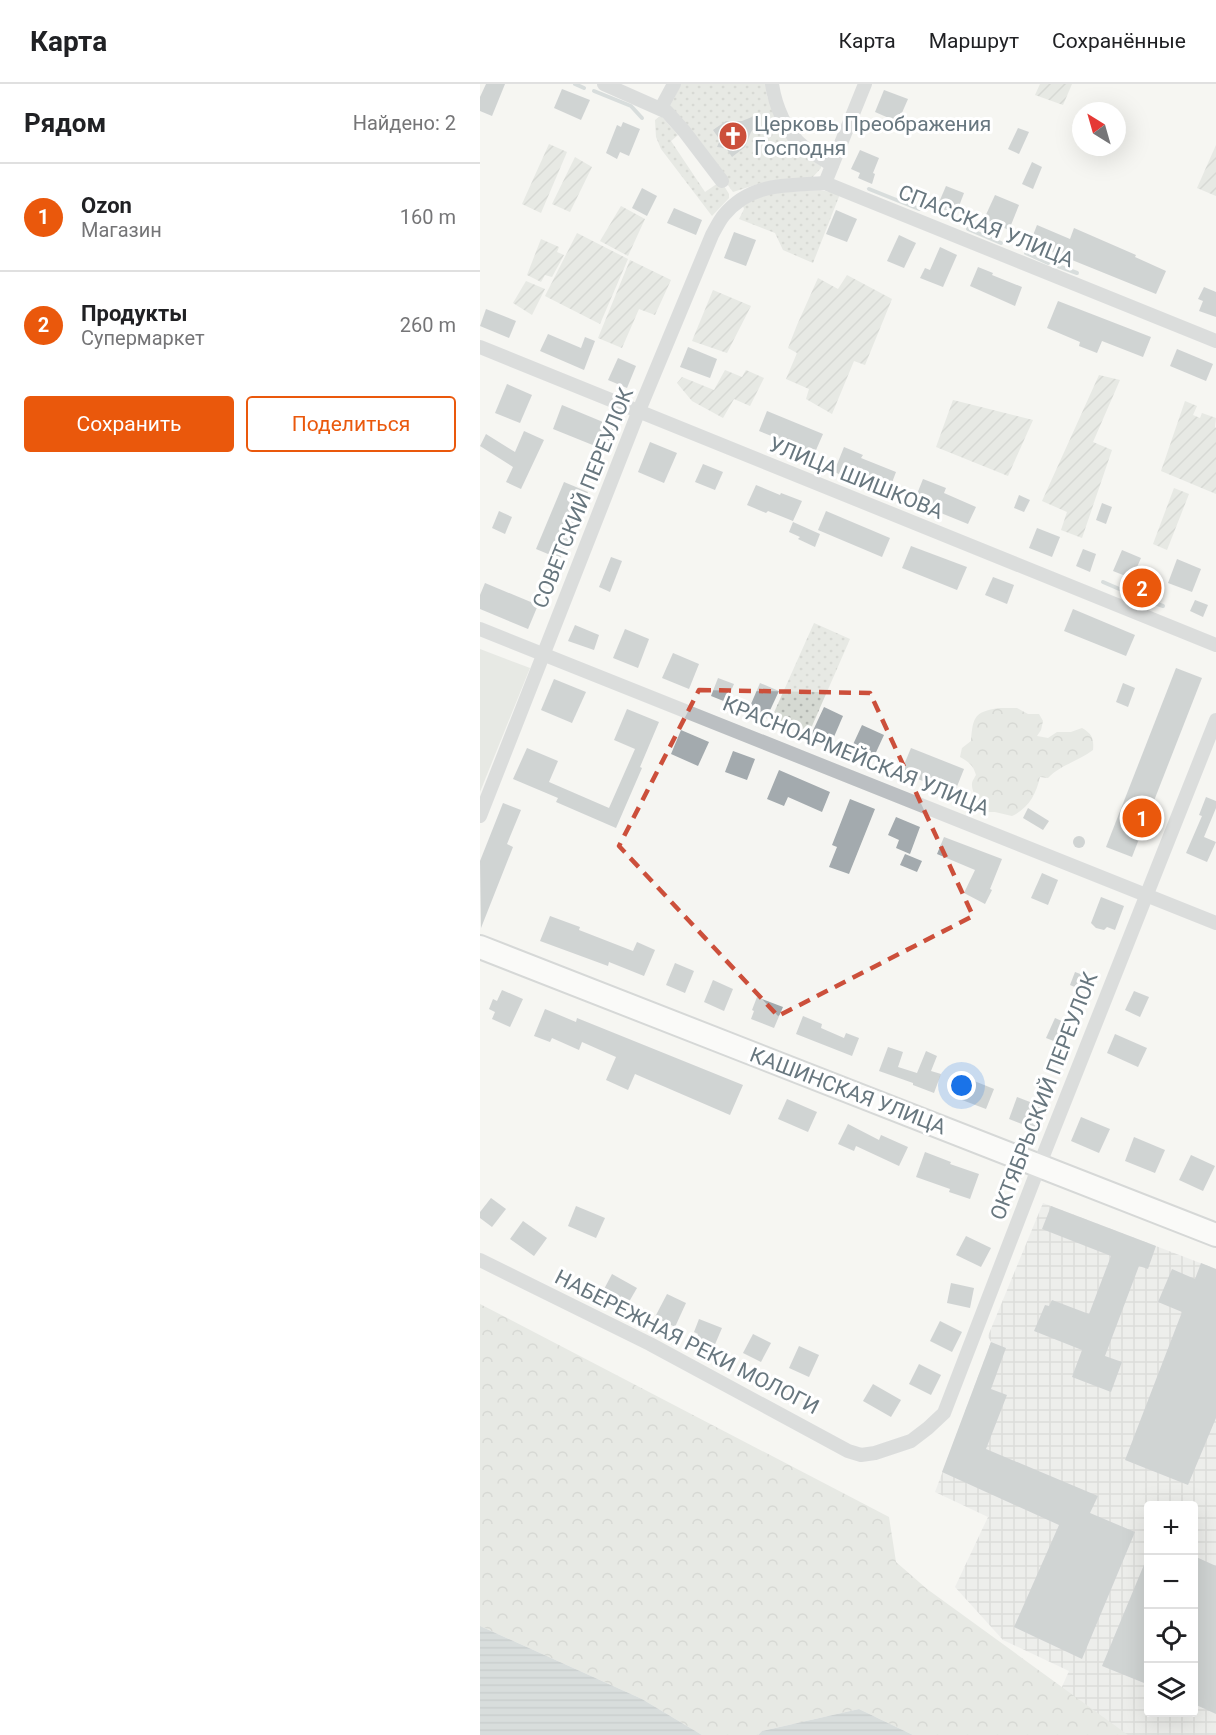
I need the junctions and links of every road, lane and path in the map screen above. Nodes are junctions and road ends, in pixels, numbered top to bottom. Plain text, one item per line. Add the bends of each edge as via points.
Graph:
1 (604, 84) edge
2 (674, 84) edge
3 (772, 84) edge
4 (865, 84) edge
5 (661, 108) junction
6 (832, 165) junction
7 (722, 181) dead end
8 (825, 183) junction
9 (737, 202) joint
10 (1216, 341) edge
11 (480, 347) edge
12 (638, 413) junction
13 (480, 629) edge
14 (1216, 645) edge
15 (543, 655) junction
16 (1216, 720) edge
17 (480, 816) edge
18 (1146, 894) junction
19 (1216, 923) edge
20 (480, 947) edge
21 (1040, 1165) junction
22 (1216, 1235) edge
23 (480, 1260) edge
24 (875, 1453) joint

1 - 5 street
2 - 5 street
3 - 6 street via 783,118 795,138
4 - 6 street
5 - 7 street
6 - 8 street
8 - 9 street, СПАССКАЯ УЛИЦА via 772,186
8 - 10 street, СПАССКАЯ УЛИЦА
9 - 12 street, СОВЕТСКИЙ ПЕРЕУЛОК via 723,215 712,235
11 - 12 street, УЛИЦА ШИШКОВА
12 - 14 street, УЛИЦА ШИШКОВА
12 - 15 street, СОВЕТСКИЙ ПЕРЕУЛОК
13 - 15 street, КРАСНОАРМЕЙСКАЯ УЛИЦА
15 - 17 street, СОВЕТСКИЙ ПЕРЕУЛОК
15 - 18 street, КРАСНОАРМЕЙСКАЯ УЛИЦА
16 - 18 street, ОКТЯБРЬСКИЙ ПЕРЕУЛОК
18 - 19 street, КРАСНОАРМЕЙСКАЯ УЛИЦА
18 - 21 street, ОКТЯБРЬСКИЙ ПЕРЕУЛОК
20 - 21 main road, КАШИНСКАЯ УЛИЦА
21 - 22 main road, КАШИНСКАЯ УЛИЦА
21 - 24 street, ОКТЯБРЬСКИЙ ПЕРЕУЛОК via 944,1413 911,1441
23 - 24 street, НАБЕРЕЖНАЯ РЕКИ МОЛОГИ via 650,1344 848,1451 861,1455

